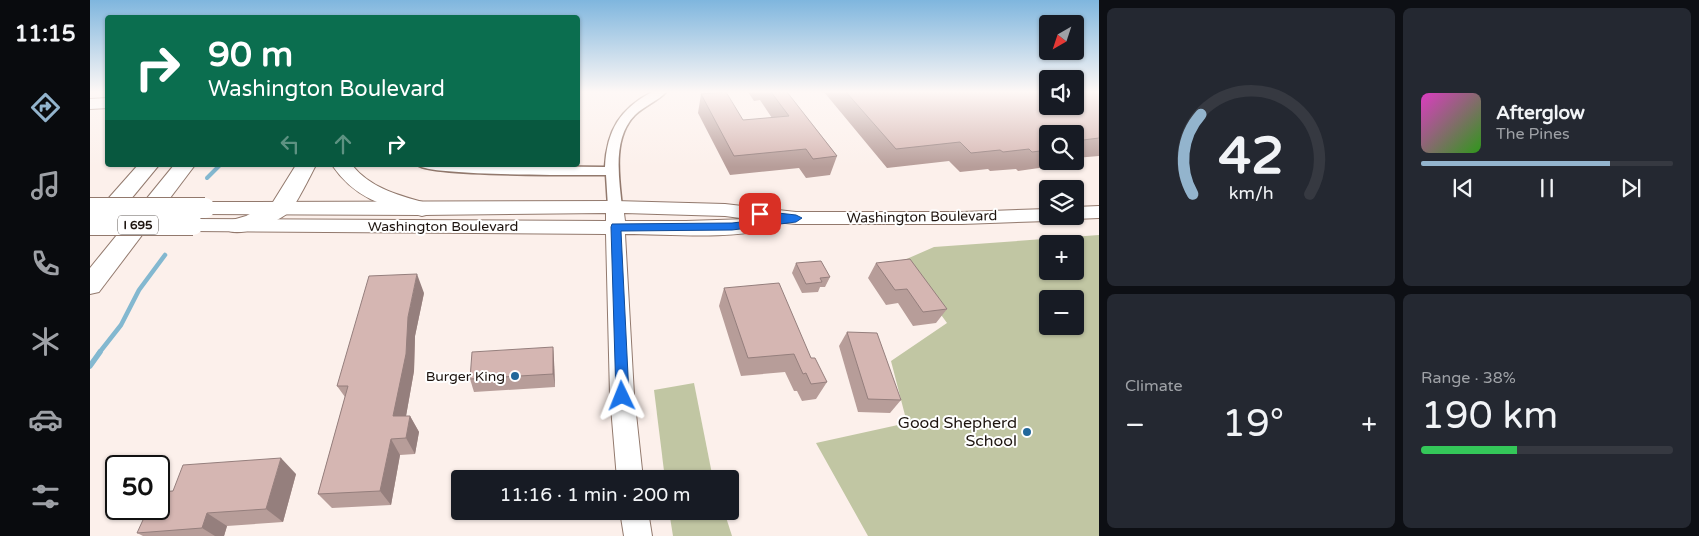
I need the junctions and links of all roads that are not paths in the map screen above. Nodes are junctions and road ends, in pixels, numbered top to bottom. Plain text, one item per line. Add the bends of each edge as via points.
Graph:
1 (628, 117) edge
2 (136, 167) edge
3 (147, 167) edge
4 (183, 167) edge
5 (305, 167) edge
6 (343, 167) edge
7 (442, 167) edge
8 (611, 171) junction
9 (282, 207) junction
10 (100, 209) edge
11 (422, 209) junction
12 (1099, 212) edge
13 (1084, 213) edge
14 (1039, 215) edge
15 (616, 217) junction
16 (90, 224) edge
17 (237, 226) junction
18 (90, 234) edge
19 (90, 285) edge
20 (629, 470) edge
21 (635, 520) edge
22 (638, 536) edge

1 - 8 street via 612,144
2 - 10 highway
3 - 10 highway, I 695
4 - 19 highway, I 695
5 - 9 highway
6 - 11 highway via 360,186 376,195
7 - 8 street
8 - 15 street
9 - 10 main road, Washington Boulevard, bridge
9 - 11 main road, Washington Boulevard
9 - 17 highway
10 - 18 highway, I 695
11 - 15 main road, Washington Boulevard
12 - 13 main road
14 - 15 main road, Washington Boulevard via 796,218 732,227
15 - 17 main road, Washington Boulevard
15 - 20 main road via 622,396
16 - 17 main road, Washington Boulevard, bridge
21 - 22 main road

